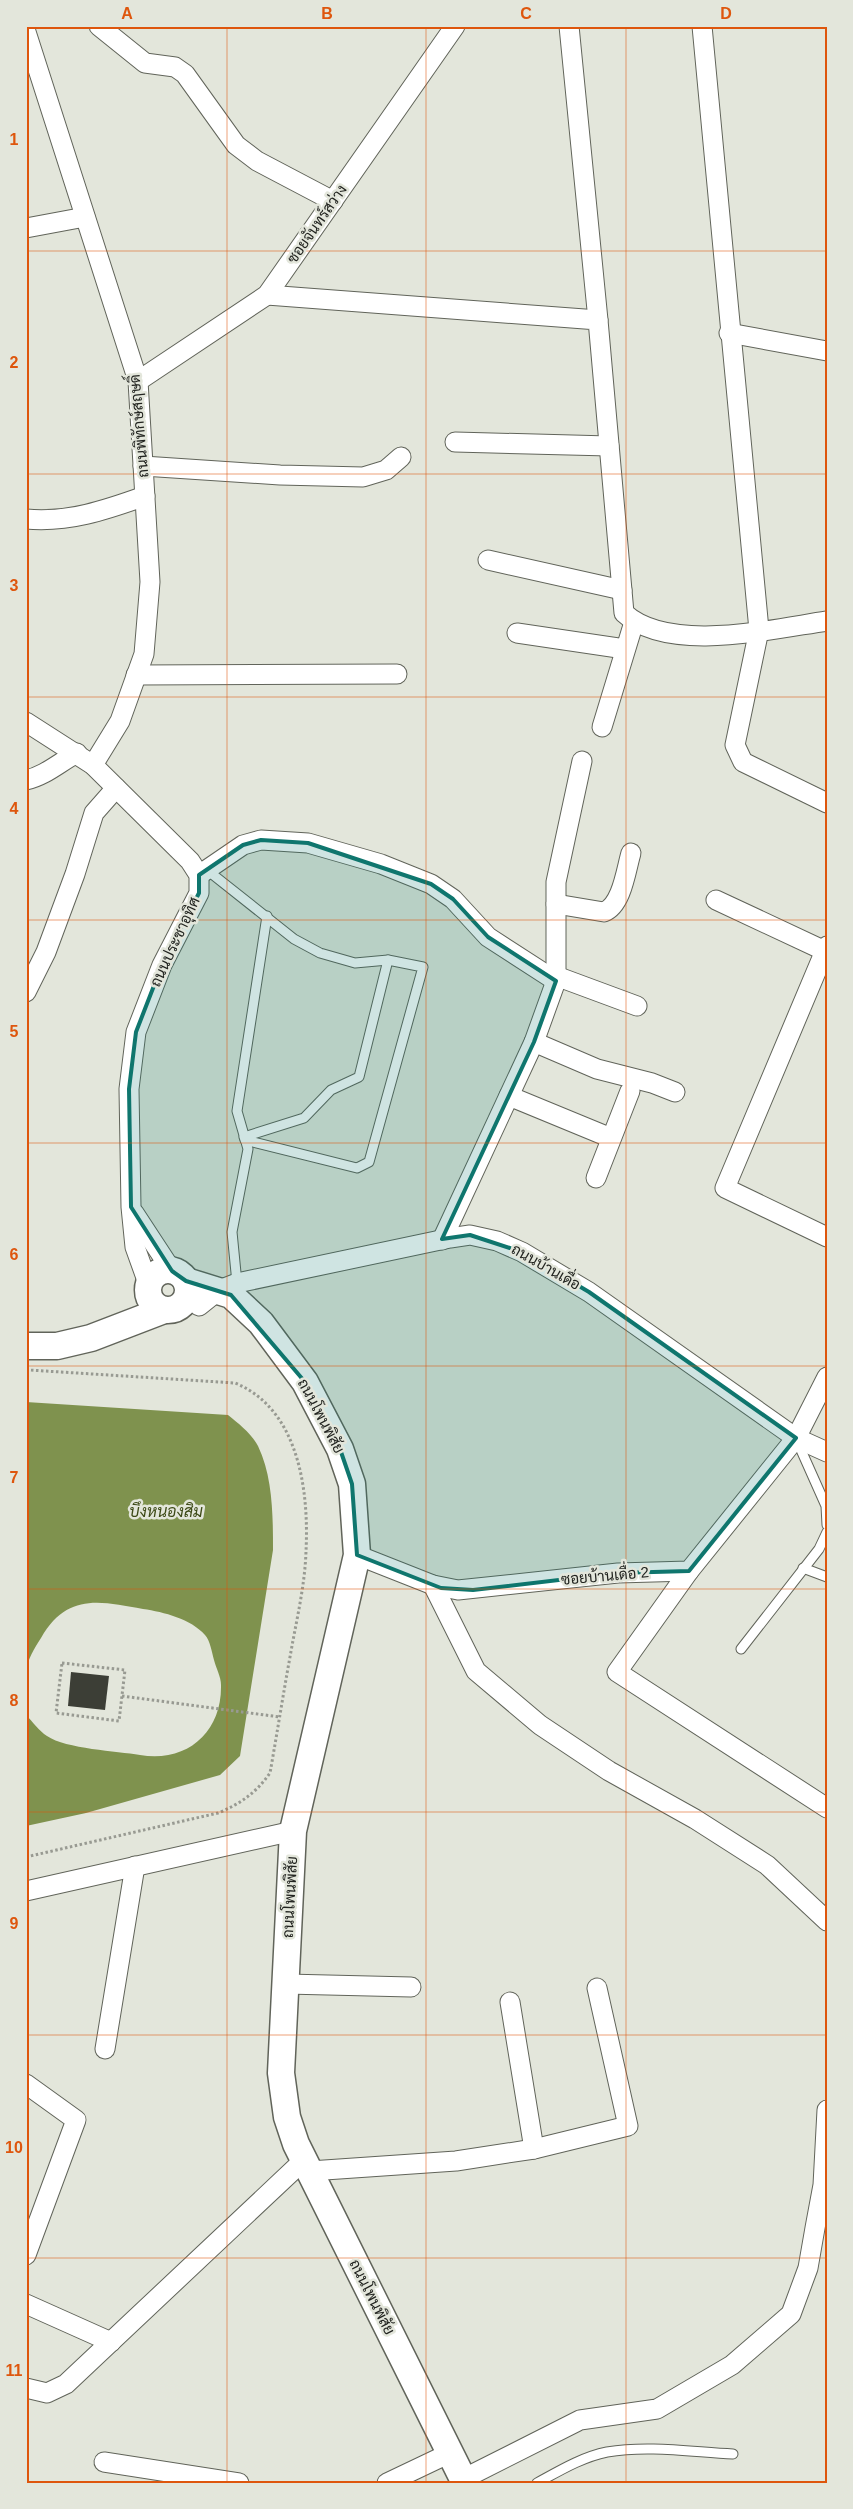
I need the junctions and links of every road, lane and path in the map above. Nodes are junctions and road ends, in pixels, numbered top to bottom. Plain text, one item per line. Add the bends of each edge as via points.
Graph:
1 (99, 26) edge
2 (455, 26) edge
3 (569, 26) edge
4 (702, 26) edge
5 (26, 32) edge
6 (333, 201) junction
7 (85, 217) junction
8 (26, 228) edge
9 (267, 296) junction
10 (598, 320) junction
11 (730, 332) junction
12 (827, 351) edge
13 (138, 381) junction
14 (455, 442) dead end
15 (609, 446) junction
16 (401, 457) dead end
17 (143, 466) junction
18 (145, 496) junction
19 (26, 519) edge
20 (488, 560) dead end
21 (622, 590) junction
22 (827, 621) edge
23 (634, 622) junction
24 (759, 630) junction
25 (517, 633) dead end
26 (625, 649) junction
27 (397, 674) dead end
28 (136, 675) junction
29 (26, 722) edge
30 (602, 727) dead end
31 (77, 754) junction
32 (582, 761) dead end
33 (93, 764) junction
34 (26, 780) edge
35 (116, 788) junction
36 (827, 803) edge
37 (631, 853) dead end
38 (203, 873) junction
39 (716, 900) dead end
40 (556, 904) junction
41 (267, 916) junction
42 (826, 949) edge
43 (388, 960) junction
44 (556, 978) junction
45 (26, 992) edge
46 (637, 1006) dead end
47 (534, 1042) junction
48 (630, 1091) dead end
49 (674, 1092) dead end
50 (509, 1096) junction
51 (245, 1138) junction
52 (612, 1138) junction
53 (596, 1178) dead end
54 (131, 1207) junction
55 (827, 1237) edge
56 (442, 1240) junction
57 (228, 1286) junction
58 (171, 1293) junction
59 (245, 1308) junction
60 (26, 1346) edge
61 (26, 1370) edge
62 (827, 1377) edge
63 (796, 1438) junction
64 (827, 1452) edge
65 (827, 1525) edge
66 (827, 1532) edge
67 (357, 1555) junction
68 (803, 1568) junction
69 (689, 1571) junction
70 (827, 1578) edge
71 (433, 1585) junction
72 (741, 1649) dead end
73 (122, 1696) junction
74 (280, 1717) junction
75 (827, 1808) edge
76 (293, 1831) junction
77 (26, 1857) edge
78 (135, 1866) junction
79 (26, 1891) edge
80 (827, 1921) edge
81 (286, 1984) junction
82 (411, 1987) dead end
83 (597, 1988) dead end
84 (510, 2002) dead end
85 (106, 2049) dead end
86 (26, 2084) edge
87 (827, 2110) edge
88 (534, 2149) junction
89 (825, 2159) edge
90 (307, 2166) junction
91 (821, 2229) edge
92 (26, 2255) edge
93 (26, 2304) edge
94 (111, 2342) junction
95 (26, 2388) edge
96 (450, 2452) junction
97 (734, 2454) dead end
98 (104, 2462) dead end
99 (464, 2481) edge
100 (239, 2483) edge
101 (387, 2483) edge
102 (537, 2483) edge

1 - 6 street via 145,63 175,67 185,74 236,145 257,161
2 - 6 street, ซอยจันทร์สว่าง
3 - 10 street
4 - 11 street
5 - 7 street, ถนนพิทักษ์สฤษดิ์
6 - 9 street, ซอยจันทร์สว่าง
7 - 8 street
7 - 13 street, ถนนพิทักษ์สฤษดิ์
9 - 10 street
9 - 13 street, ซอยจันทร์สว่าง
10 - 15 street
11 - 12 street
11 - 24 street
13 - 17 street, ถนนพิทักษ์สฤษดิ์
14 - 15 street
15 - 21 street
16 - 17 street via 386,470 363,478
17 - 18 street, ถนนพิทักษ์สฤษดิ์
18 - 19 street via 91,515 42,521
18 - 28 street, ถนนพิทักษ์สฤษดิ์ via 150,582 144,654
20 - 21 street
21 - 23 street via 624,613
22 - 24 street
23 - 24 street via 679,636 723,636
23 - 26 street
24 - 36 street via 735,745 742,762
25 - 26 street
26 - 30 street
27 - 28 street
28 - 33 street, ถนนพิทักษ์สฤษดิ์ via 120,721
29 - 31 street, ถนนประชาอุทิศ
31 - 33 street, ถนนประชาอุทิศ
31 - 34 street via 39,777
32 - 40 street via 556,882
33 - 35 street, ถนนประชาอุทิศ
35 - 38 street, ถนนประชาอุทิศ
35 - 45 street via 94,813 46,952
37 - 40 street via 617,898 609,910 604,912
38 - 41 lane
38 - 44 street via 243,845 261,840 308,843 381,864 431,884 453,899 488,937
38 - 54 street, ถนนประชาอุทิศ via 199,893 162,965 136,1032 129,1089
39 - 42 street
40 - 44 street
41 - 43 lane via 294,939 320,953 355,963
41 - 51 lane via 237,1111
42 - 55 street via 725,1188
43 - 51 lane via 359,1076 331,1090 304,1118
43 - 51 lane via 423,967 369,1162 357,1168
44 - 46 street
44 - 47 street
47 - 49 street via 597,1069
47 - 50 street
48 - 52 street
50 - 52 street
50 - 56 street
51 - 57 lane via 247,1160 232,1232
52 - 53 street
54 - 58 street
54 - 58 street, ถนนประชาอุทิศ via 135,1247
56 - 57 street, ถนนบ้านเดื่อ
56 - 63 street, ถนนบ้านเดื่อ via 470,1235 497,1241 522,1252 589,1292
57 - 58 street, ถนนโพนพิสัย
57 - 59 street, ถนนโพนพิสัย
58 - 59 street
58 - 60 street via 111,1331 57,1346
59 - 67 street, ถนนโพนพิสัย via 305,1382 340,1449 352,1484
61 - 74 path via 235,1383 246,1388 279,1416 298,1466 306,1513 304,1574
62 - 63 street
63 - 64 street, ถนนบ้านเดื่อ
63 - 65 lane via 826,1506
63 - 69 street
66 - 68 lane via 819,1549
67 - 71 street, ซอยบ้านเดื่อ 2
67 - 76 street, ถนนโพนพิสัย
68 - 70 lane
68 - 72 lane
69 - 71 street, ซอยบ้านเดื่อ 2 via 618,1573 473,1590
69 - 75 street via 617,1672
71 - 80 street via 476,1672 540,1725 609,1771 767,1865
73 - 73 path via 120,1720 56,1713 62,1663 125,1670
73 - 74 path
74 - 77 path via 270,1773 260,1788 240,1804 218,1813
76 - 78 street
76 - 81 street, ถนนโพนพิสัย
78 - 79 street
78 - 85 street
81 - 82 street
81 - 90 street, ถนนโพนพิสัย via 282,2073 288,2117
83 - 88 street via 628,2126
84 - 88 street
86 - 92 street via 76,2120
87 - 89 street
88 - 90 street via 456,2161
89 - 91 street
90 - 94 street
90 - 96 street, ถนนโพนพิสัย
91 - 99 street via 791,2314 732,2365 657,2409 580,2420
93 - 94 street
94 - 95 street via 66,2384 47,2393
96 - 99 street, ถนนโพนพิสัย
96 - 101 street
97 - 102 lane via 649,2449 606,2452 577,2461
98 - 100 street

